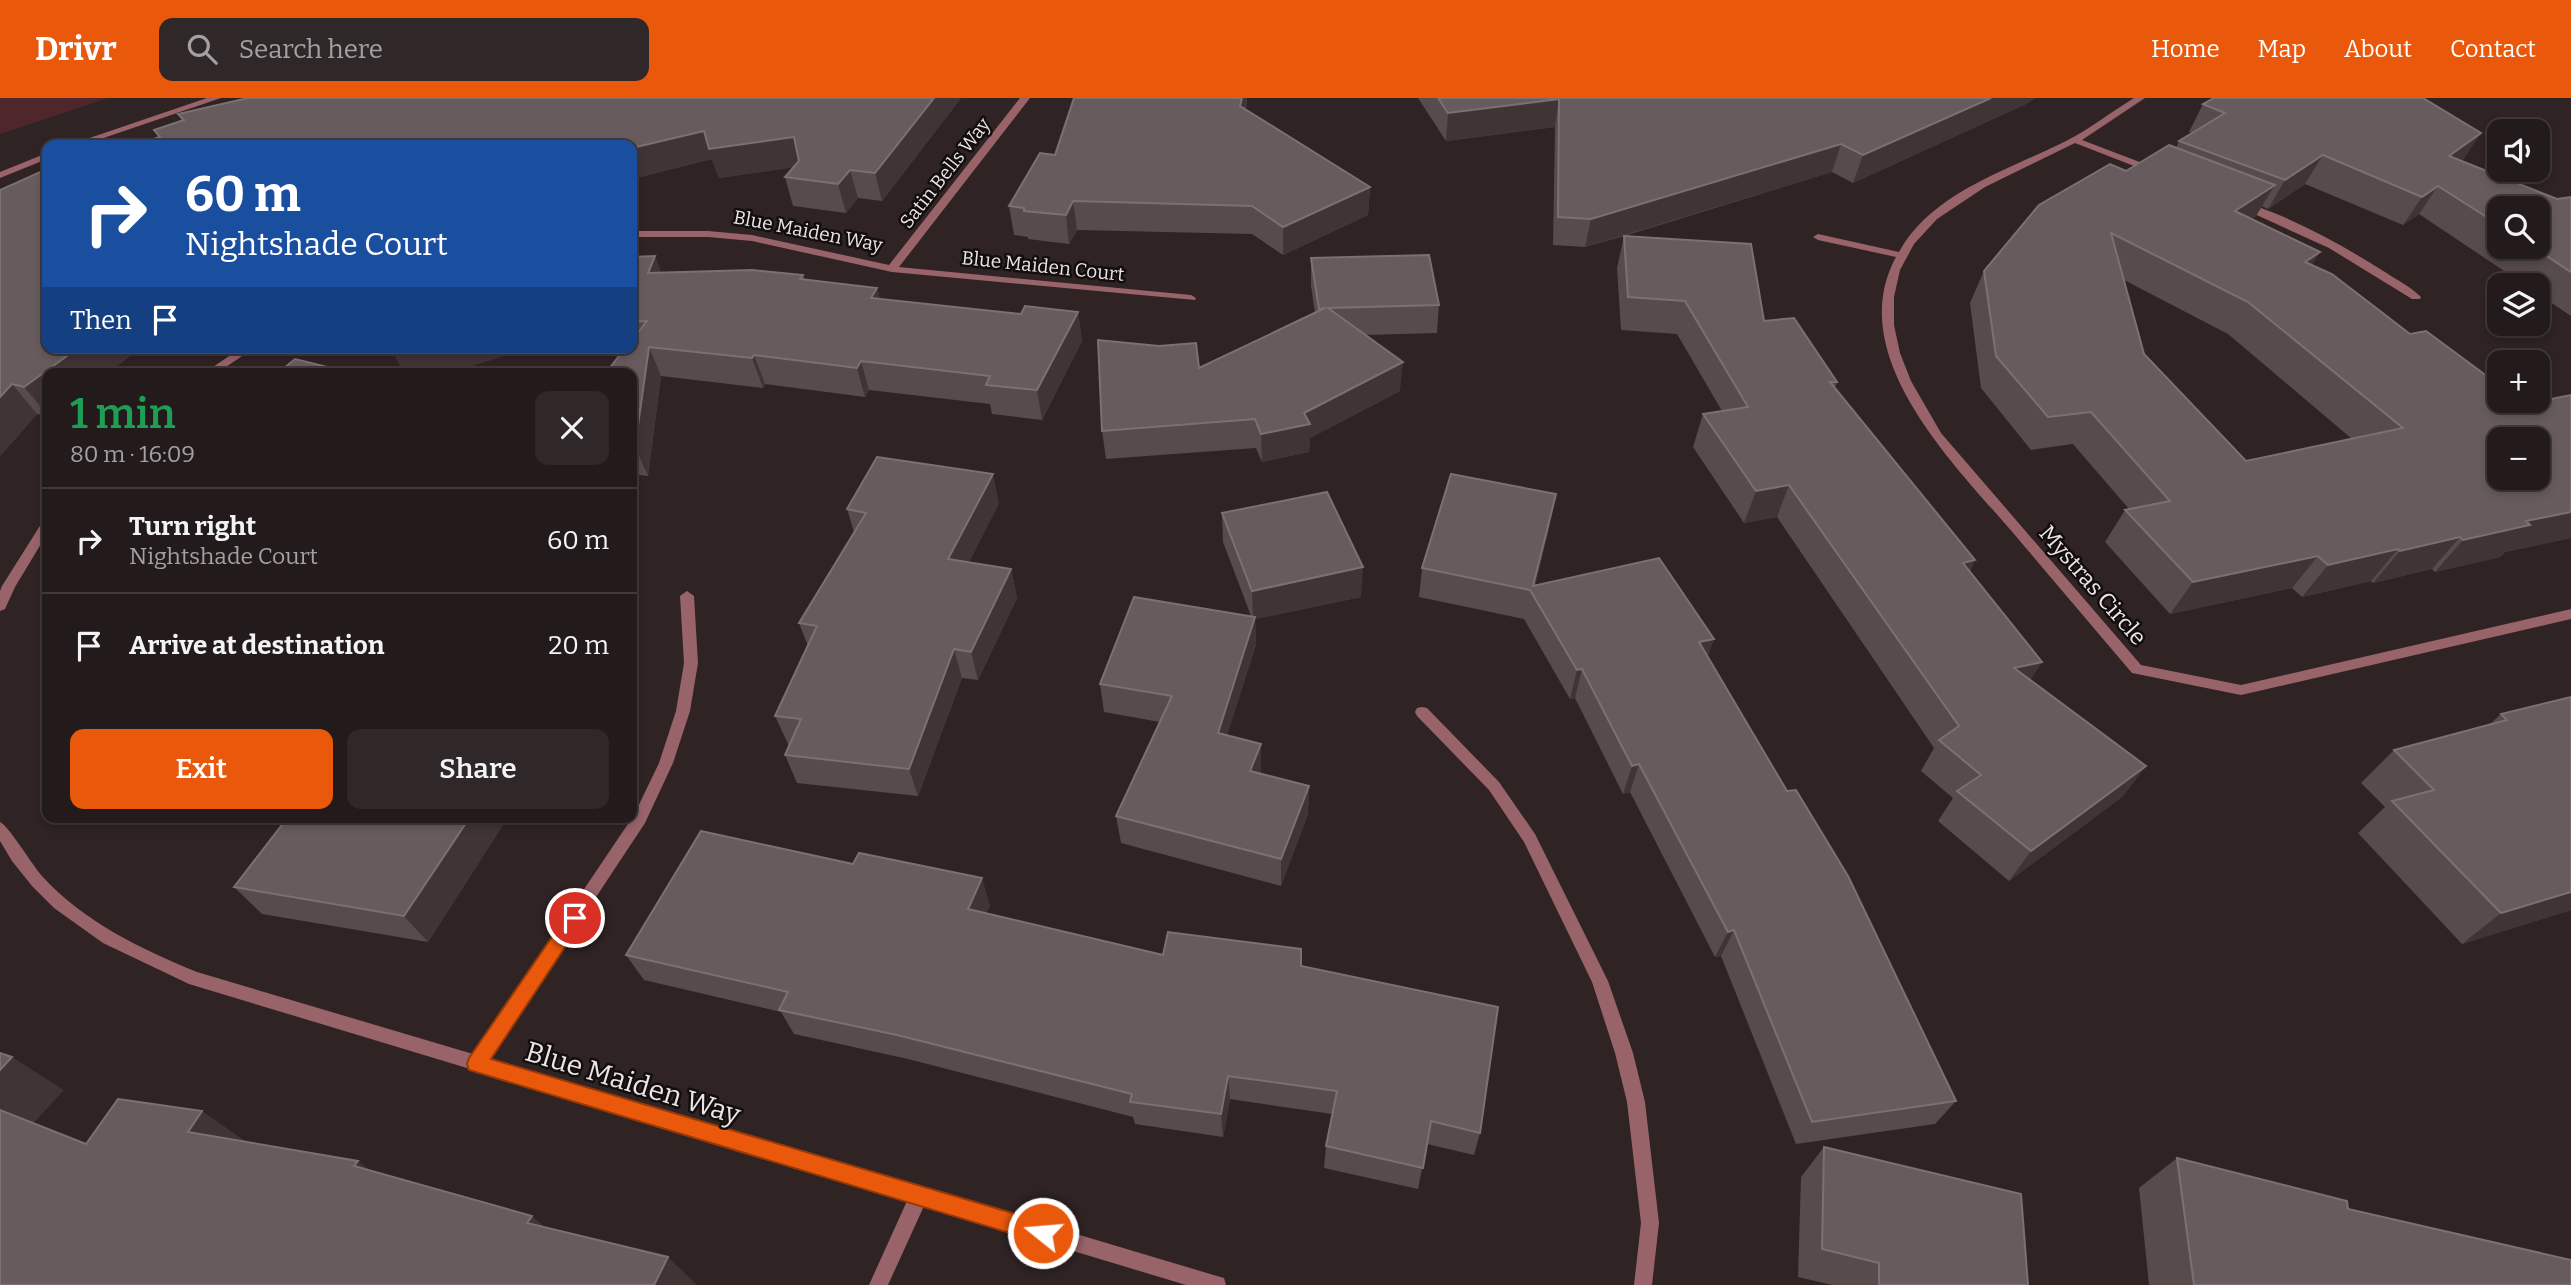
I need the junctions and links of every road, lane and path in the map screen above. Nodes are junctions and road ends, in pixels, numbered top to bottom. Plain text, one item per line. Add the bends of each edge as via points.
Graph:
1 (216, 98) edge
2 (1025, 98) edge
3 (2140, 98) edge
4 (89, 140) edge
5 (2075, 140) junction
6 (42, 158) edge
7 (2164, 174) edge
8 (0, 175) edge
9 (2228, 200) edge
10 (637, 234) edge
11 (1818, 237) dead end
12 (1901, 255) junction
13 (892, 269) junction
14 (2416, 297) dead end
15 (1191, 298) dead end
16 (239, 354) edge
17 (217, 368) edge
18 (42, 532) edge
19 (687, 596) dead end
20 (0, 607) edge
21 (2571, 614) edge
22 (1423, 712) dead end
23 (0, 828) edge
24 (476, 1064) junction
25 (919, 1196) junction
26 (878, 1285) edge
27 (1217, 1285) edge
28 (1643, 1285) edge

1 - 4 street
2 - 13 street, Satin Bells Way
3 - 5 street, Mystras Circle
5 - 7 street
5 - 12 street, Mystras Circle via 1942,211
6 - 8 street
9 - 14 street via 2336,246
10 - 13 street, Blue Maiden Way via 752,238
11 - 12 street
12 - 21 street, Mystras Circle via 1890,281 1888,337 1913,401 1937,436 2137,669 2241,690
13 - 15 street, Blue Maiden Court
16 - 17 street
18 - 20 street
19 - 24 street via 691,663 683,711 666,763 640,819
22 - 28 street via 1494,786 1530,838 1600,981 1636,1102 1650,1223
23 - 24 street, Blue Maiden Way via 12,852 45,890 86,925 136,955 195,979
24 - 25 street, Blue Maiden Way
25 - 26 street
25 - 27 street, Blue Maiden Way

